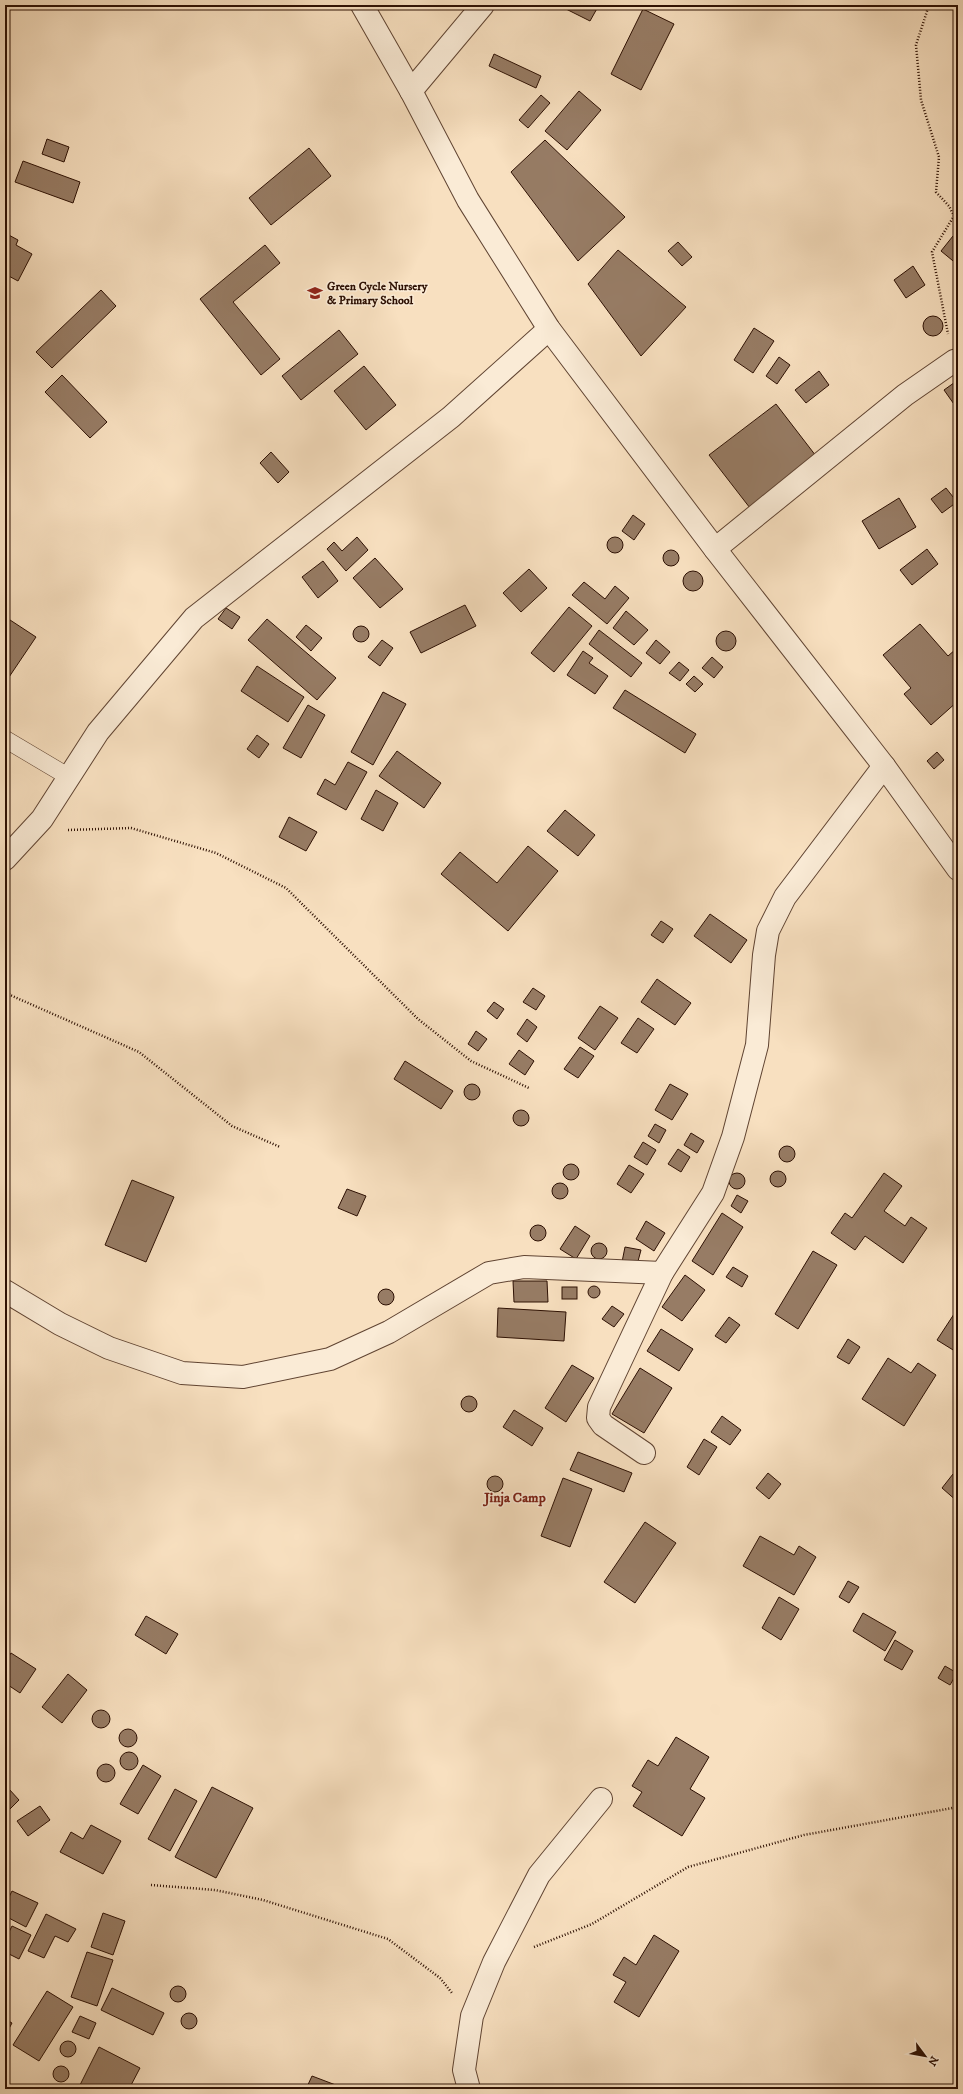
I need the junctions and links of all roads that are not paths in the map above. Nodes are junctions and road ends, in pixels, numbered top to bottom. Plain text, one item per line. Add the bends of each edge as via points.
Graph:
1 (362, 5) edge
2 (483, 5) edge
3 (412, 92) junction
4 (549, 329) junction
5 (956, 360) edge
6 (715, 549) junction
7 (5, 739) edge
8 (884, 766) junction
9 (69, 778) junction
10 (5, 859) edge
11 (958, 869) edge
12 (662, 1273) junction
13 (5, 1291) edge
14 (644, 1453) dead end
15 (601, 1799) dead end
16 (469, 2089) edge

1 - 3 street
2 - 3 street
3 - 4 street via 468,200
4 - 6 street
4 - 9 street via 451,417 194,618 98,732
5 - 6 street via 905,394
6 - 8 street
7 - 9 lane
8 - 11 street
8 - 12 street via 785,897 768,930 757,1044 734,1137 713,1194
9 - 10 street via 42,819
12 - 13 street via 524,1267 490,1273 389,1332 330,1359 243,1377 182,1373 109,1348 60,1324
12 - 14 street via 599,1407 598,1418 603,1425
15 - 16 street via 539,1875 494,1962 472,2016 464,2070

